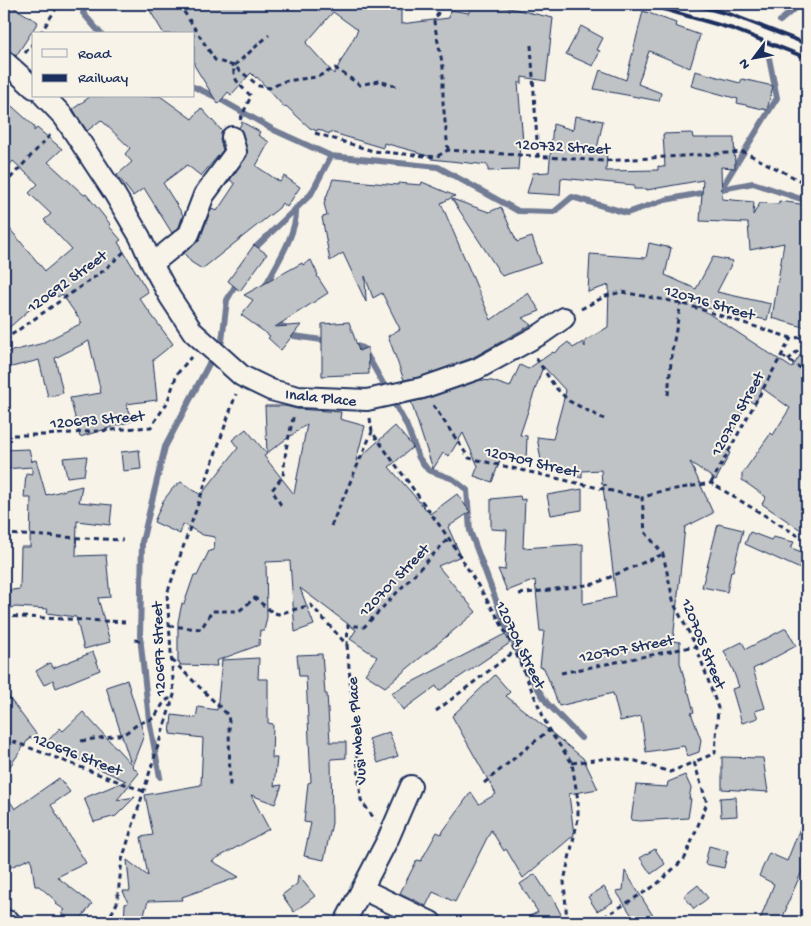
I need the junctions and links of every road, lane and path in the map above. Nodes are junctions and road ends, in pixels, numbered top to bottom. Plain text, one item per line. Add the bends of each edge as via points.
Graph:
1 (58, 4) edge
2 (179, 4) edge
3 (442, 4) edge
4 (41, 32) edge
5 (269, 35) dead end
6 (531, 45) dead end
7 (4, 61) edge
8 (234, 66) junction
9 (32, 86) edge
10 (400, 87) dead end
11 (46, 98) edge
12 (64, 117) junction
13 (315, 133) dead end
14 (232, 136) joint
15 (448, 150) junction
16 (538, 157) junction
17 (4, 184) edge
18 (807, 184) edge
19 (140, 237) junction
20 (152, 264) junction
21 (681, 303) junction
22 (564, 318) joint
23 (4, 321) edge
24 (791, 338) junction
25 (807, 338) edge
26 (4, 340) edge
27 (203, 340) junction
28 (527, 342) junction
29 (807, 342) edge
30 (782, 356) junction
31 (788, 360) junction
32 (807, 372) edge
33 (242, 376) junction
34 (422, 388) junction
35 (668, 395) dead end
36 (298, 397) junction
37 (368, 400) junction
38 (604, 419) dead end
39 (372, 432) junction
40 (4, 435) edge
41 (711, 483) junction
42 (642, 498) junction
43 (281, 505) dead end
44 (331, 526) dead end
45 (4, 534) edge
46 (449, 538) junction
47 (123, 540) dead end
48 (807, 541) edge
49 (663, 554) junction
50 (519, 594) dead end
51 (4, 616) edge
52 (125, 622) dead end
53 (169, 626) junction
54 (135, 640) dead end
55 (144, 642) dead end
56 (347, 645) junction
57 (696, 646) junction
58 (515, 651) junction
59 (172, 660) junction
60 (561, 673) dead end
61 (173, 700) junction
62 (436, 711) dead end
63 (550, 730) junction
64 (4, 738) edge
65 (81, 741) dead end
66 (694, 762) junction
67 (572, 764) junction
68 (484, 783) dead end
69 (411, 786) dead end
70 (230, 789) dead end
71 (143, 791) junction
72 (388, 839) junction
73 (362, 889) junction
74 (4, 920) edge
75 (10, 922) edge
76 (107, 922) edge
77 (345, 922) edge
78 (431, 922) edge
79 (567, 922) edge
80 (596, 922) edge

1 - 4 path
2 - 8 path via 215,60
3 - 15 path via 434,22 443,67
5 - 8 path
6 - 16 path
7 - 9 street
8 - 10 path via 259,86 270,88 285,81 318,77 334,68 360,85 378,81
8 - 14 path via 236,81 251,96
11 - 12 street, Inala Place
12 - 17 path
12 - 19 street, Inala Place
13 - 15 path, 120732 Street via 373,151 436,157
14 - 20 street via 236,152 204,195 189,234
15 - 16 path, 120732 Street
16 - 18 path, 120732 Street via 604,161 744,152
19 - 20 street, Inala Place
19 - 26 path, 120692 Street via 103,271
20 - 27 street, Inala Place via 193,332
21 - 22 path, 120716 Street via 622,292 606,296
21 - 24 path, 120716 Street
21 - 35 path
22 - 28 street, Inala Place
23 - 26 path via 9,326
24 - 25 path, 120716 Street
24 - 30 path, 120718 Street
27 - 33 street, Inala Place
27 - 40 path, 120693 Street via 177,374 167,403 152,427
28 - 34 street, Inala Place via 477,369
28 - 38 path via 555,388 568,401
29 - 31 path
30 - 31 path
30 - 41 path, 120718 Street
31 - 32 path
33 - 36 street, Inala Place via 270,390
33 - 53 path, 120697 Street via 167,594
34 - 37 street, Inala Place
34 - 42 path, 120709 Street via 469,458
36 - 37 street, Inala Place
36 - 43 path via 283,476 272,490
37 - 39 path, 120704 Street
39 - 44 path
39 - 46 path, 120704 Street
41 - 42 path
41 - 48 path
42 - 49 path, 120705 Street via 645,532
45 - 47 path
46 - 56 path, 120701 Street via 364,627 348,625
46 - 58 path, 120704 Street
49 - 50 path via 594,584
49 - 57 path, 120705 Street via 674,604
51 - 52 path
53 - 56 path via 201,630 212,611 238,612 255,598 278,614 311,605
53 - 59 path, 120697 Street
54 - 55 path
56 - 72 path, Vusi Mbele Place via 361,800
57 - 60 path, 120707 Street
57 - 66 path, 120705 Street via 718,708 715,753
58 - 62 path
58 - 63 path, 120704 Street
59 - 61 path, 120697 Street
59 - 70 path via 228,716
61 - 65 path via 168,699 154,718 124,734
61 - 71 path, 120697 Street
63 - 67 path, 120704 Street
63 - 68 path
64 - 71 path, 120696 Street
66 - 67 path via 670,772 636,761 608,758
66 - 80 path via 707,803 685,858 656,885
67 - 79 path, 120704 Street via 578,819 564,881
69 - 72 street
71 - 76 path, 120697 Street via 122,860 117,903
72 - 73 street
73 - 77 street
73 - 78 street
74 - 75 street

